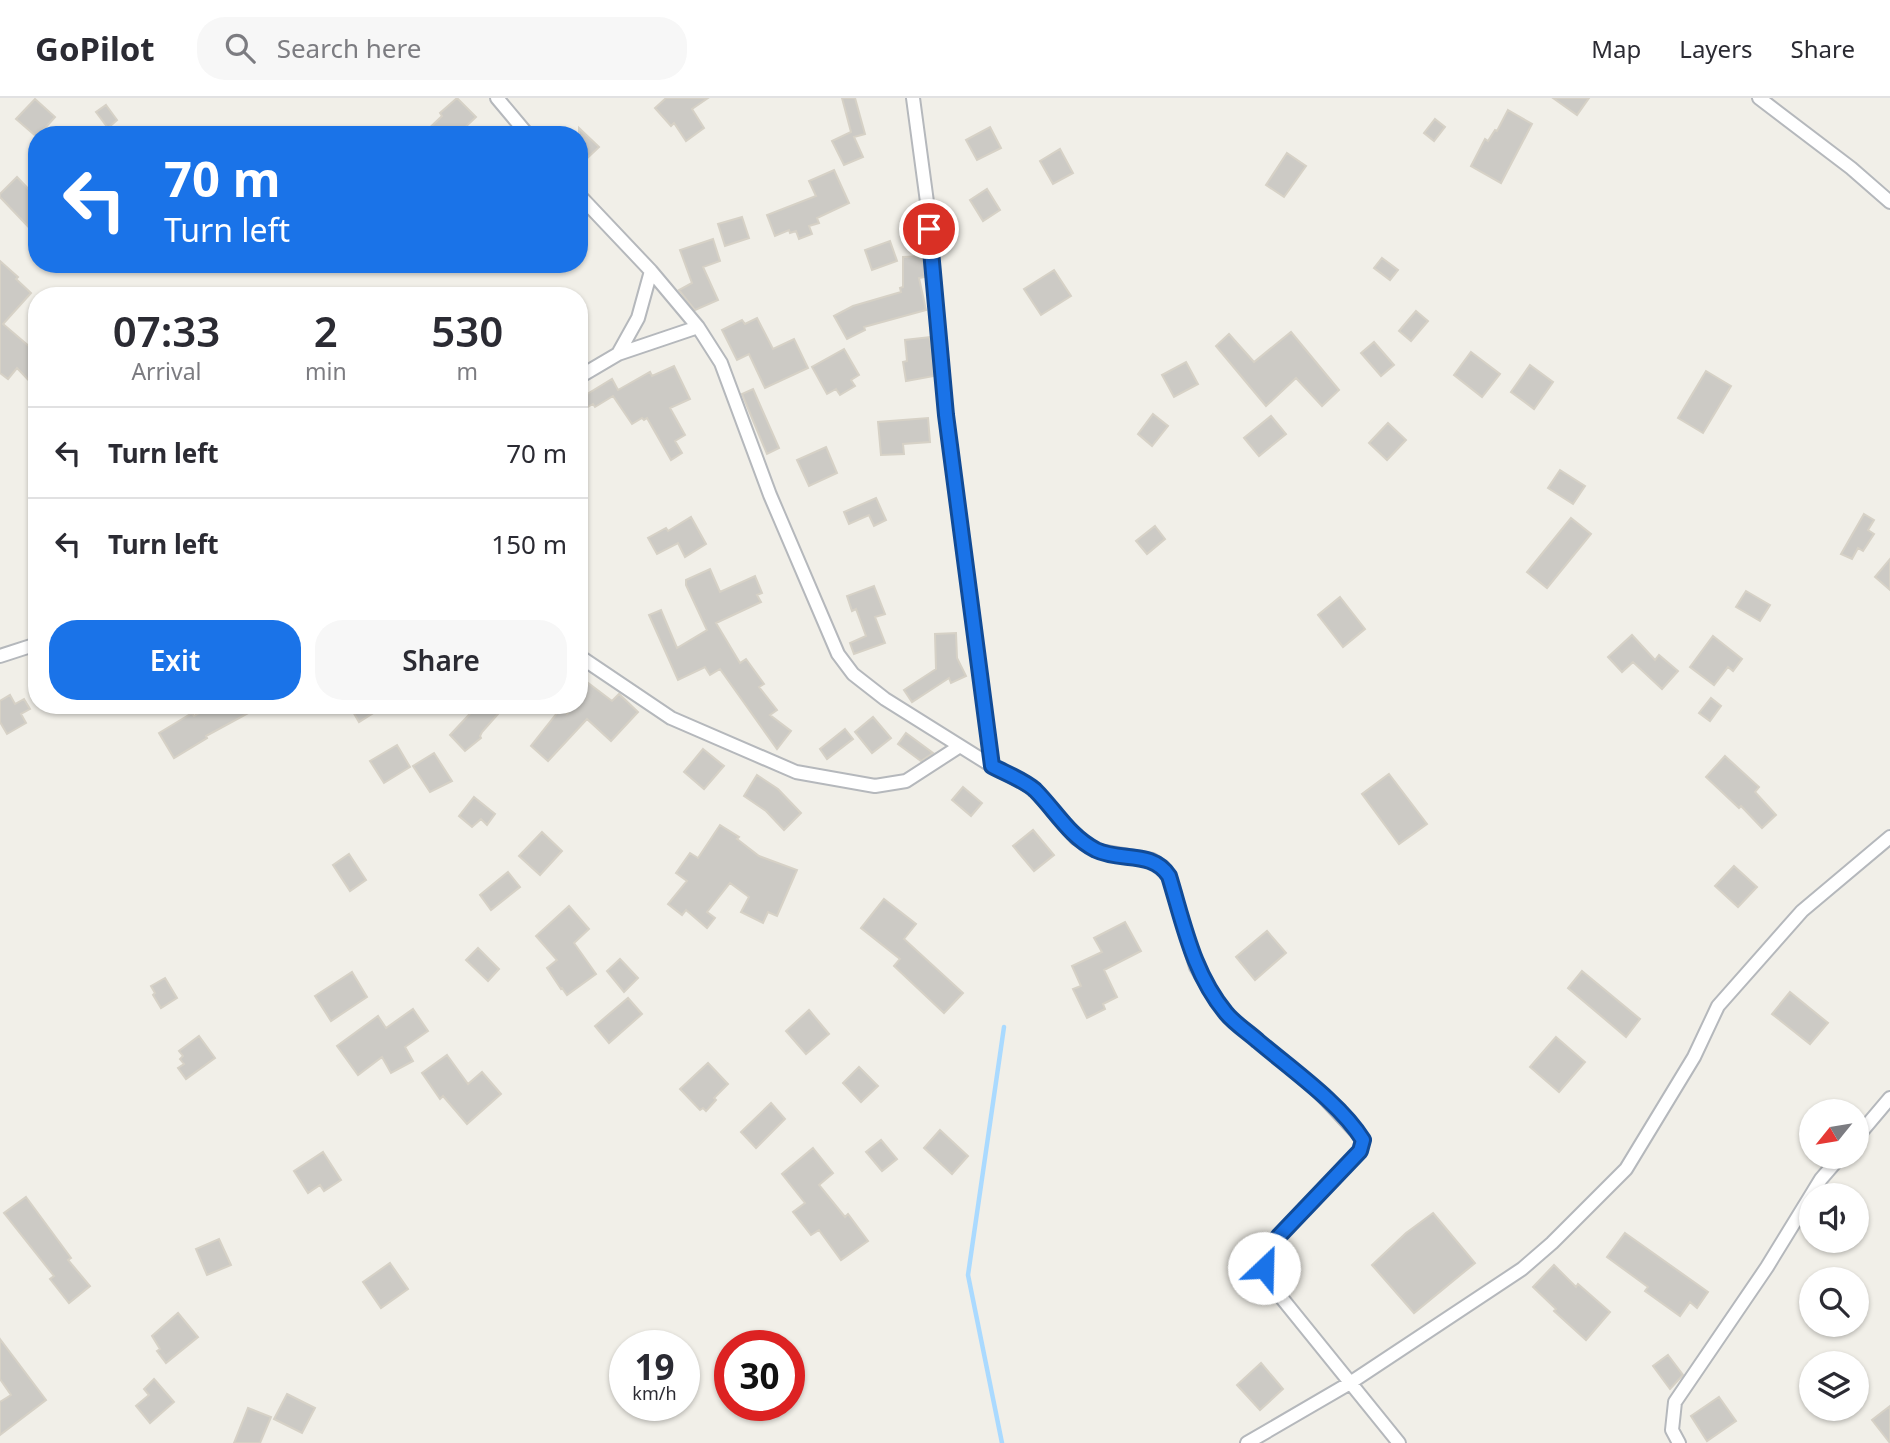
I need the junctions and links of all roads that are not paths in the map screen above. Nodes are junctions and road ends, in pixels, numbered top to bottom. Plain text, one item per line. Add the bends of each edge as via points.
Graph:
1 (497, 98) edge
2 (913, 98) edge
3 (1759, 98) edge
4 (520, 126) edge
5 (1890, 201) edge
6 (588, 204) edge
7 (651, 271) junction
8 (698, 327) junction
9 (618, 354) junction
10 (588, 372) edge
11 (28, 647) edge
12 (0, 656) edge
13 (588, 662) edge
14 (960, 746) junction
15 (992, 766) junction
16 (1890, 837) edge
17 (1890, 1098) edge
18 (1869, 1123) edge
19 (1830, 1169) edge
20 (1350, 1383) junction
21 (1247, 1443) edge
22 (1399, 1443) edge
23 (1679, 1443) edge

1 - 4 street
2 - 15 street via 946,415
3 - 5 street
6 - 7 street
7 - 8 street
7 - 9 street via 638,318
8 - 9 street
8 - 14 street via 721,363 770,495 838,654 870,689
9 - 10 street
11 - 12 street
13 - 14 street via 671,718 796,772 875,786 906,781
14 - 15 street
15 - 20 street via 1032,788 1087,845 1152,860 1163,867 1196,967 1228,1016 1316,1089 1363,1140 1360,1151 1265,1254 1264,1268 1268,1282
16 - 20 street via 1802,911 1718,1006 1694,1057 1626,1169 1522,1269
17 - 18 street
19 - 23 street via 1675,1402 1672,1430
20 - 21 street
20 - 22 street

